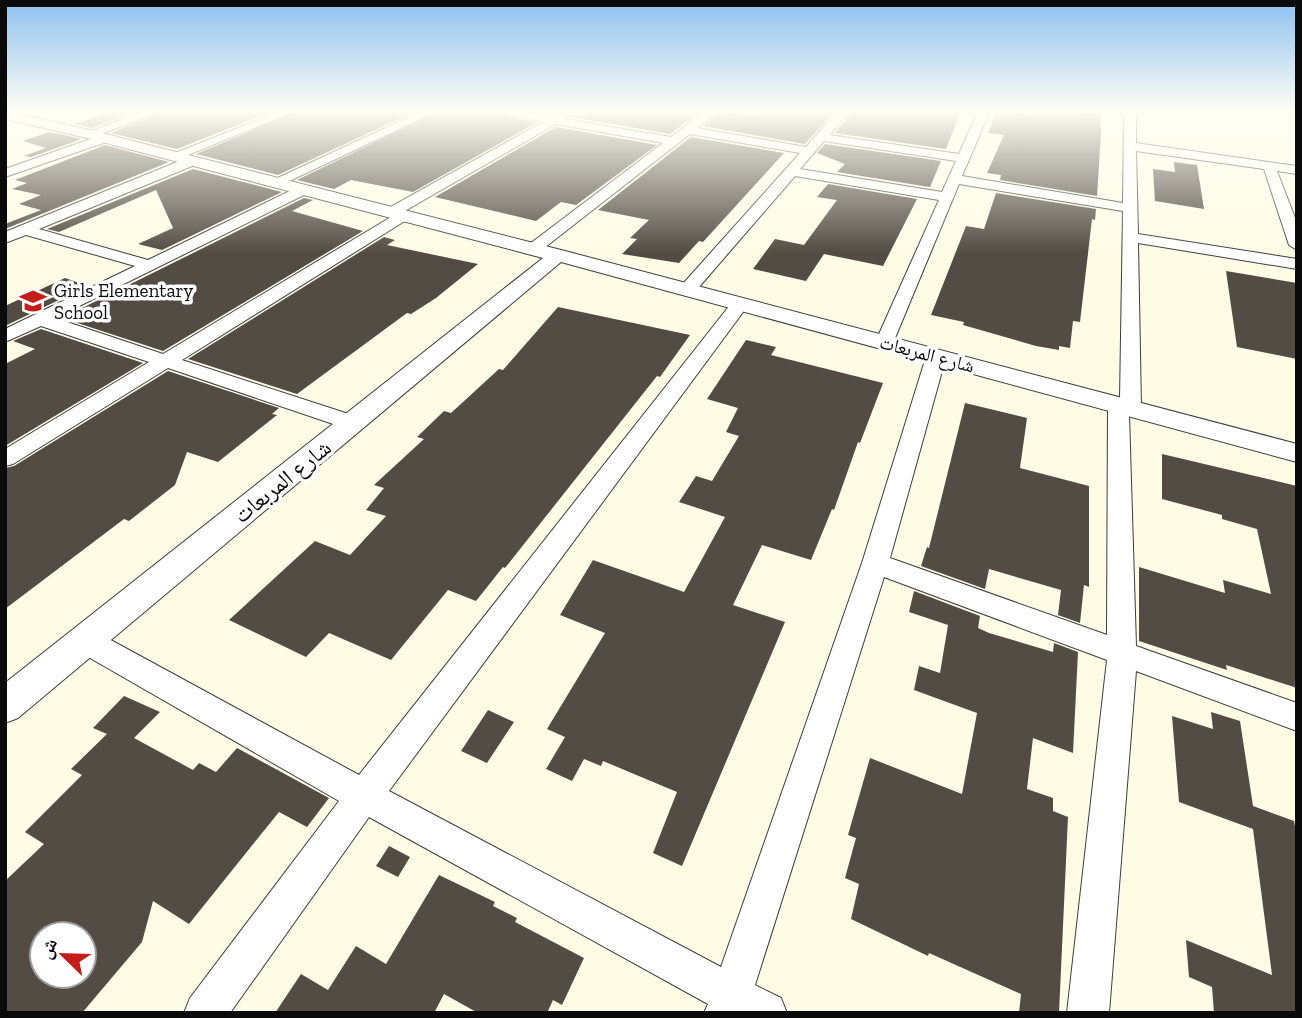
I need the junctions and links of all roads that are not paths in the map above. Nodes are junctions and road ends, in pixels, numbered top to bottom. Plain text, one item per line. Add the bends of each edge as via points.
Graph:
1 (964, 158) edge
2 (41, 159) edge
3 (183, 159) edge
4 (327, 159) edge
5 (491, 159) edge
6 (654, 159) edge
7 (802, 159) edge
8 (1130, 159) edge
9 (1217, 159) edge
10 (192, 161) junction
11 (1269, 166) junction
12 (1297, 170) edge
13 (791, 171) junction
14 (5, 173) edge
15 (954, 179) junction
16 (276, 182) junction
17 (303, 190) junction
18 (947, 197) junction
19 (1130, 208) junction
20 (397, 215) junction
21 (25, 230) junction
22 (1130, 237) junction
23 (5, 239) edge
24 (1297, 245) edge
25 (545, 252) junction
26 (1297, 264) edge
27 (149, 265) junction
28 (687, 290) junction
29 (740, 304) junction
30 (39, 319) junction
31 (5, 336) edge
32 (884, 343) junction
33 (936, 357) junction
34 (164, 360) junction
35 (1124, 407) junction
36 (353, 424) junction
37 (1297, 453) edge
38 (5, 458) edge
39 (875, 563) junction
40 (86, 641) junction
41 (1122, 656) junction
42 (5, 706) edge
43 (1297, 717) edge
44 (364, 796) junction
45 (728, 1004) edge
46 (205, 1013) edge
47 (766, 1013) edge
48 (1088, 1013) edge

1 - 15 street
2 - 14 street
3 - 10 street, شارع المربعات
4 - 16 street
5 - 20 street
6 - 25 street
7 - 13 street
8 - 19 street
9 - 11 street
10 - 16 street, شارع المربعات
10 - 21 street
11 - 12 street
11 - 24 street
13 - 18 street
13 - 28 street
15 - 18 street
15 - 19 street
16 - 17 street, شارع المربعات
17 - 20 street, شارع المربعات
17 - 27 street
18 - 32 street
19 - 22 street
20 - 25 street, شارع المربعات
20 - 34 street
21 - 23 street
21 - 27 street
22 - 26 street
22 - 35 street
25 - 28 street, شارع المربعات
25 - 36 street, شارع المربعات
27 - 30 street
28 - 29 street, شارع المربعات
29 - 32 street, شارع المربعات
29 - 44 street
30 - 31 street
30 - 34 street
32 - 33 street, شارع المربعات
33 - 35 street, شارع المربعات
33 - 39 street
34 - 36 street
34 - 38 street
35 - 37 street, شارع المربعات
35 - 41 street
36 - 40 street, شارع المربعات
39 - 41 street
39 - 45 street
40 - 42 street, شارع المربعات
40 - 44 street
41 - 43 street
41 - 48 street
44 - 45 street
44 - 46 street
45 - 47 street

